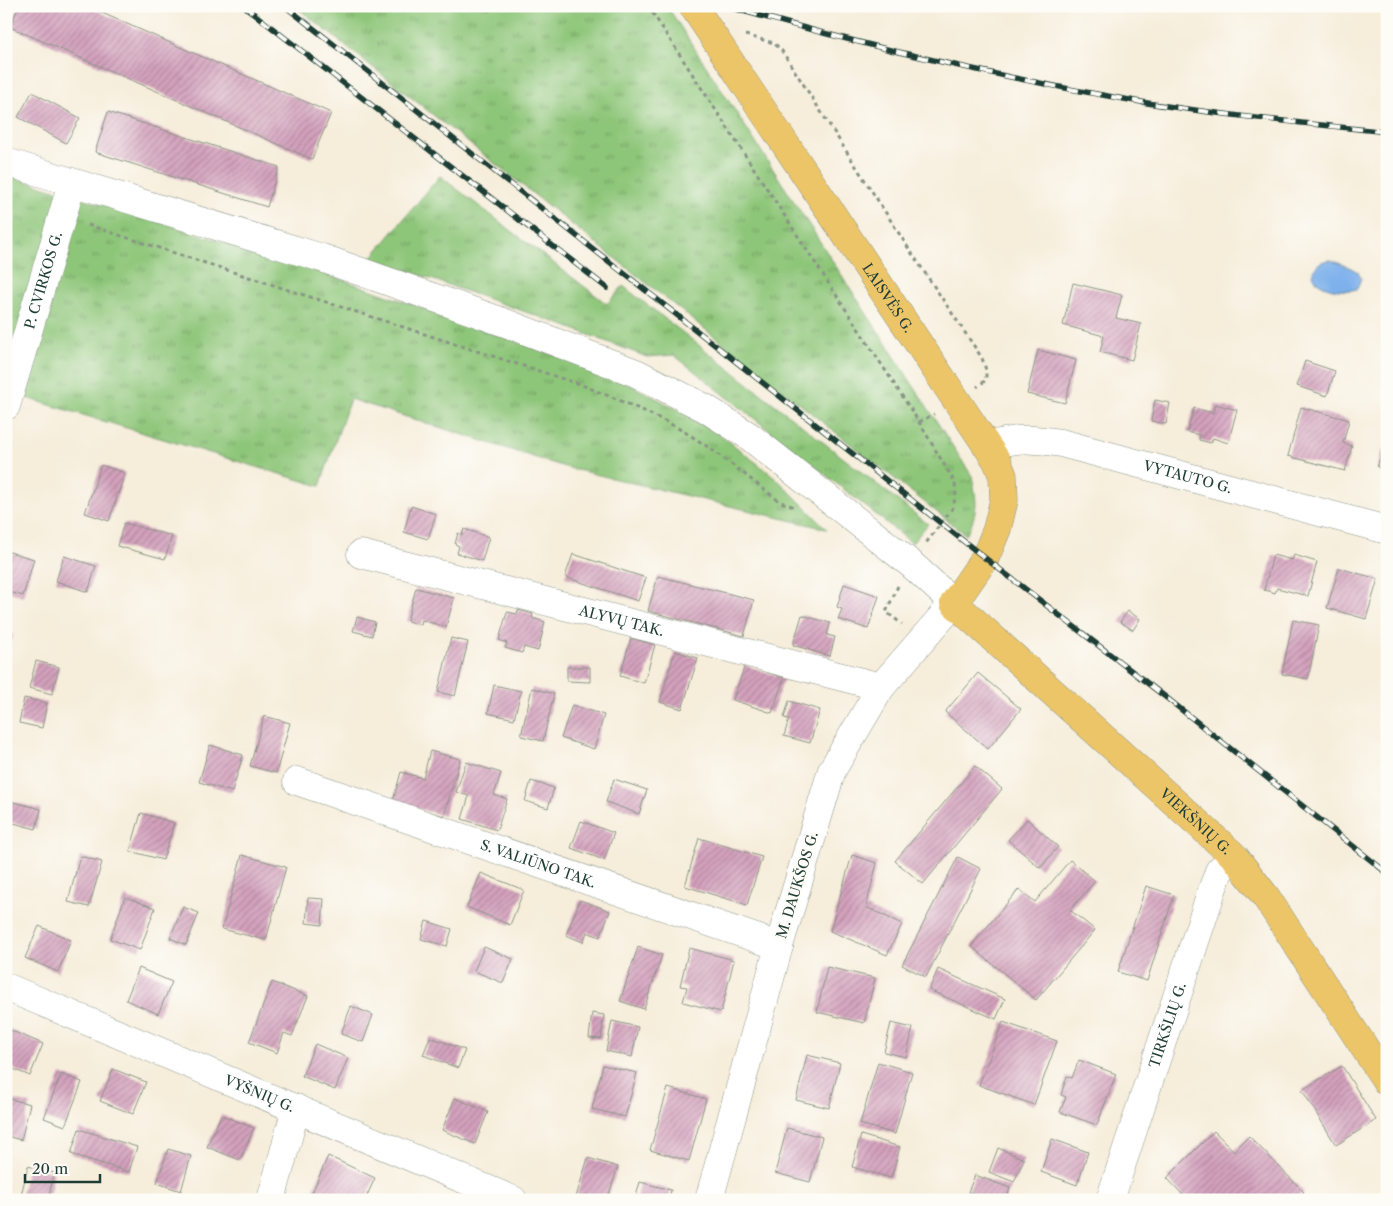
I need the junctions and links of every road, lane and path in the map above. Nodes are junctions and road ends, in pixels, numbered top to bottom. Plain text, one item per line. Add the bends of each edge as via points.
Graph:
1 (648, 6) edge
2 (693, 6) edge
3 (740, 29) dead end
4 (6, 162) edge
5 (72, 183) junction
6 (62, 216) junction
7 (958, 401) junction
8 (6, 406) edge
9 (919, 422) junction
10 (988, 446) junction
11 (795, 507) dead end
12 (1387, 530) edge
13 (361, 554) dead end
14 (911, 564) junction
15 (954, 603) junction
16 (881, 687) junction
17 (297, 781) dead end
18 (1234, 856) junction
19 (779, 946) junction
20 (6, 987) edge
21 (1387, 1082) edge
22 (296, 1108) junction
23 (271, 1200) edge
24 (513, 1200) edge
25 (709, 1200) edge
26 (1110, 1200) edge

1 - 9 path
2 - 7 main road, LAISVĖS G.
3 - 7 path via 747,36 774,43 782,51 982,358 986,380
4 - 5 street
5 - 6 street, P. CVIRKOS G.
5 - 14 street via 322,258 636,373 705,408 750,436
6 - 8 street, P. CVIRKOS G.
6 - 11 path via 582,385 656,417 699,441 779,501
7 - 9 path
7 - 10 main road, LAISVĖS G.
9 - 14 path via 955,483 956,496 952,509
10 - 12 street, VYTAUTO G. via 1028,438 1061,443
10 - 15 main road, LAISVĖS G. via 1003,476 1004,500 997,530 985,558
13 - 16 street, ALYVŲ TAK.
14 - 15 street
15 - 16 street, M. DAUKŠOS G.
15 - 18 main road, VIEKŠNIŲ G.
16 - 19 street, M. DAUKŠOS G. via 832,770
17 - 19 street, S. VALIŪNO TAK.
18 - 21 main road, VIEKŠNIŲ G. via 1266,897
18 - 26 street, TIRKŠLIŲ G. via 1219,871 1211,893
19 - 25 street, M. DAUKŠOS G.
20 - 22 street, VYŠNIŲ G.
22 - 23 street
22 - 24 street, VYŠNIŲ G.

